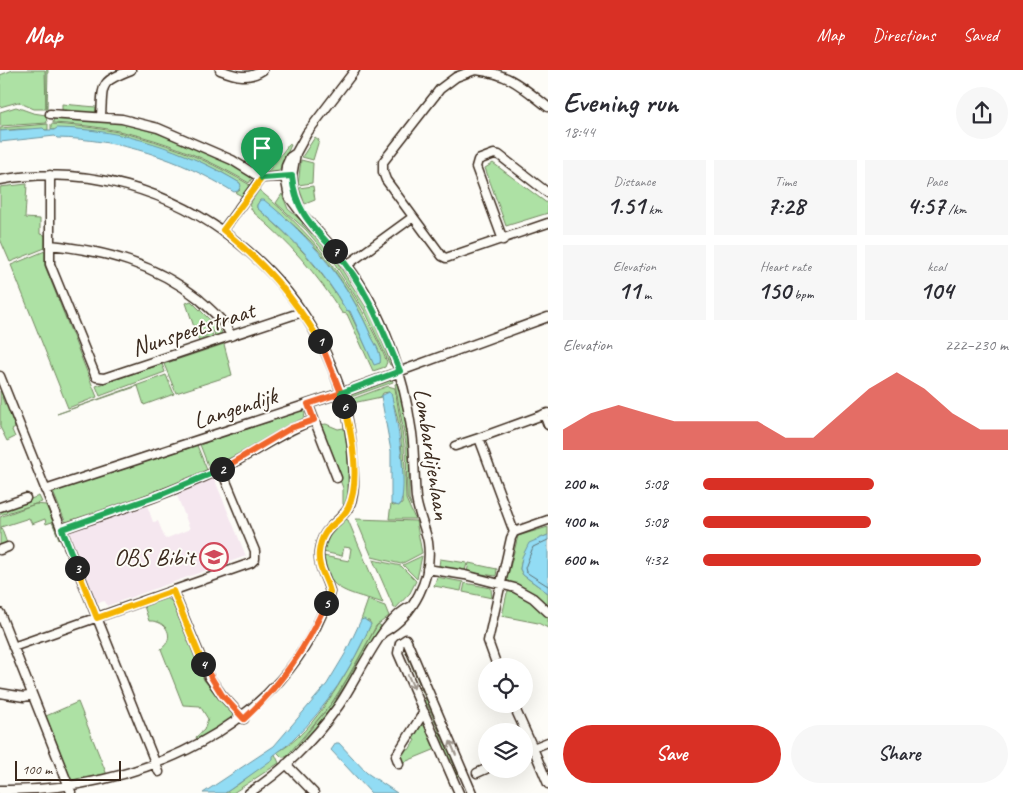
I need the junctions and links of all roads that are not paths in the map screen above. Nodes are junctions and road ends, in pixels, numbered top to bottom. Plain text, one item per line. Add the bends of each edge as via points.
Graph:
1 (131, 70) edge
2 (220, 70) edge
3 (263, 70) edge
4 (355, 70) edge
5 (475, 70) edge
6 (548, 106) edge
7 (50, 114) dead end
8 (101, 116) junction
9 (50, 175) junction
10 (289, 177) junction
11 (262, 178) junction
12 (0, 180) edge
13 (548, 193) edge
14 (413, 217) junction
15 (548, 223) edge
16 (223, 230) junction
17 (503, 240) junction
18 (50, 245) junction
19 (347, 265) junction
20 (302, 312) junction
21 (548, 317) edge
22 (231, 336) junction
23 (400, 371) junction
24 (0, 376) edge
25 (341, 393) junction
26 (308, 404) junction
27 (546, 414) edge
28 (314, 420) junction
29 (548, 425) edge
30 (480, 438) junction
31 (455, 446) dead end
32 (221, 469) junction
33 (337, 478) dead end
34 (45, 490) junction
35 (26, 498) dead end
36 (0, 507) edge
37 (548, 520) edge
38 (62, 529) junction
39 (514, 532) junction
40 (427, 569) junction
41 (501, 585) junction
42 (173, 591) junction
43 (548, 612) edge
44 (0, 613) edge
45 (97, 618) junction
46 (13, 647) junction
47 (493, 658) edge
48 (0, 693) edge
49 (32, 695) junction
50 (424, 712) junction
51 (244, 719) junction
52 (548, 742) edge
53 (533, 748) joint
54 (286, 764) junction
55 (399, 764) dead end
56 (159, 772) junction
57 (150, 775) dead end
58 (465, 778) junction
59 (454, 782) junction
60 (122, 783) dead end
61 (548, 784) edge
62 (0, 790) edge
63 (71, 792) edge
64 (249, 793) edge
65 (314, 793) edge
66 (459, 793) edge
67 (472, 793) edge

1 - 8 street via 104,83
2 - 3 street via 245,77
4 - 10 street via 290,157
5 - 6 street via 496,72 511,78
5 - 14 street via 440,88 383,162 382,172 386,180
7 - 8 street
8 - 11 street via 158,128 232,160
9 - 12 street
9 - 16 street via 112,183 154,194 185,206
9 - 18 street
10 - 11 street
10 - 19 street, Lombardijenlaan via 289,197
11 - 16 street
13 - 17 street via 499,155 478,160 476,167
14 - 17 street via 446,258
14 - 19 street
15 - 17 street
16 - 20 street via 283,285
18 - 22 street via 118,256 159,273 204,303 226,325
18 - 22 street, Nunspeetstraat via 51,268 96,377 104,378
19 - 23 street, Lombardijenlaan via 382,327
20 - 22 street, Nunspeetstraat
20 - 25 street via 322,344
21 - 23 street, Langendijk
23 - 25 street, Langendijk
23 - 40 street, Lombardijenlaan via 412,435 416,499 428,542
24 - 34 street
25 - 26 street, Langendijk
25 - 51 street via 351,437 353,495 348,508 327,529 322,539 319,564 330,592 297,659 269,695
26 - 28 street
26 - 34 street, Langendijk
27 - 29 street
27 - 30 street
28 - 32 street via 291,428
28 - 33 street
30 - 31 street
30 - 39 street
32 - 38 street via 160,495
32 - 42 street via 256,559
34 - 38 street
35 - 36 street
37 - 39 street
38 - 45 street
39 - 41 street
40 - 41 street
40 - 54 street, Lombardijenlaan via 422,589 399,622 384,632 337,709
41 - 43 street via 525,592
41 - 47 street via 488,641
42 - 45 street
42 - 51 street via 209,676
44 - 46 street
45 - 46 street
45 - 56 street
46 - 49 street
48 - 49 street
49 - 63 street
50 - 55 street via 396,756
58 -> 50 street via 406,639 400,643 398,653
50 - 59 street
51 - 56 street via 193,755
52 - 53 street
53 - 61 street
54 - 64 street, Lombardijenlaan
54 - 65 street
56 - 57 street
58 - 59 street
58 - 67 street
59 - 66 street
60 - 63 street
62 - 63 street

